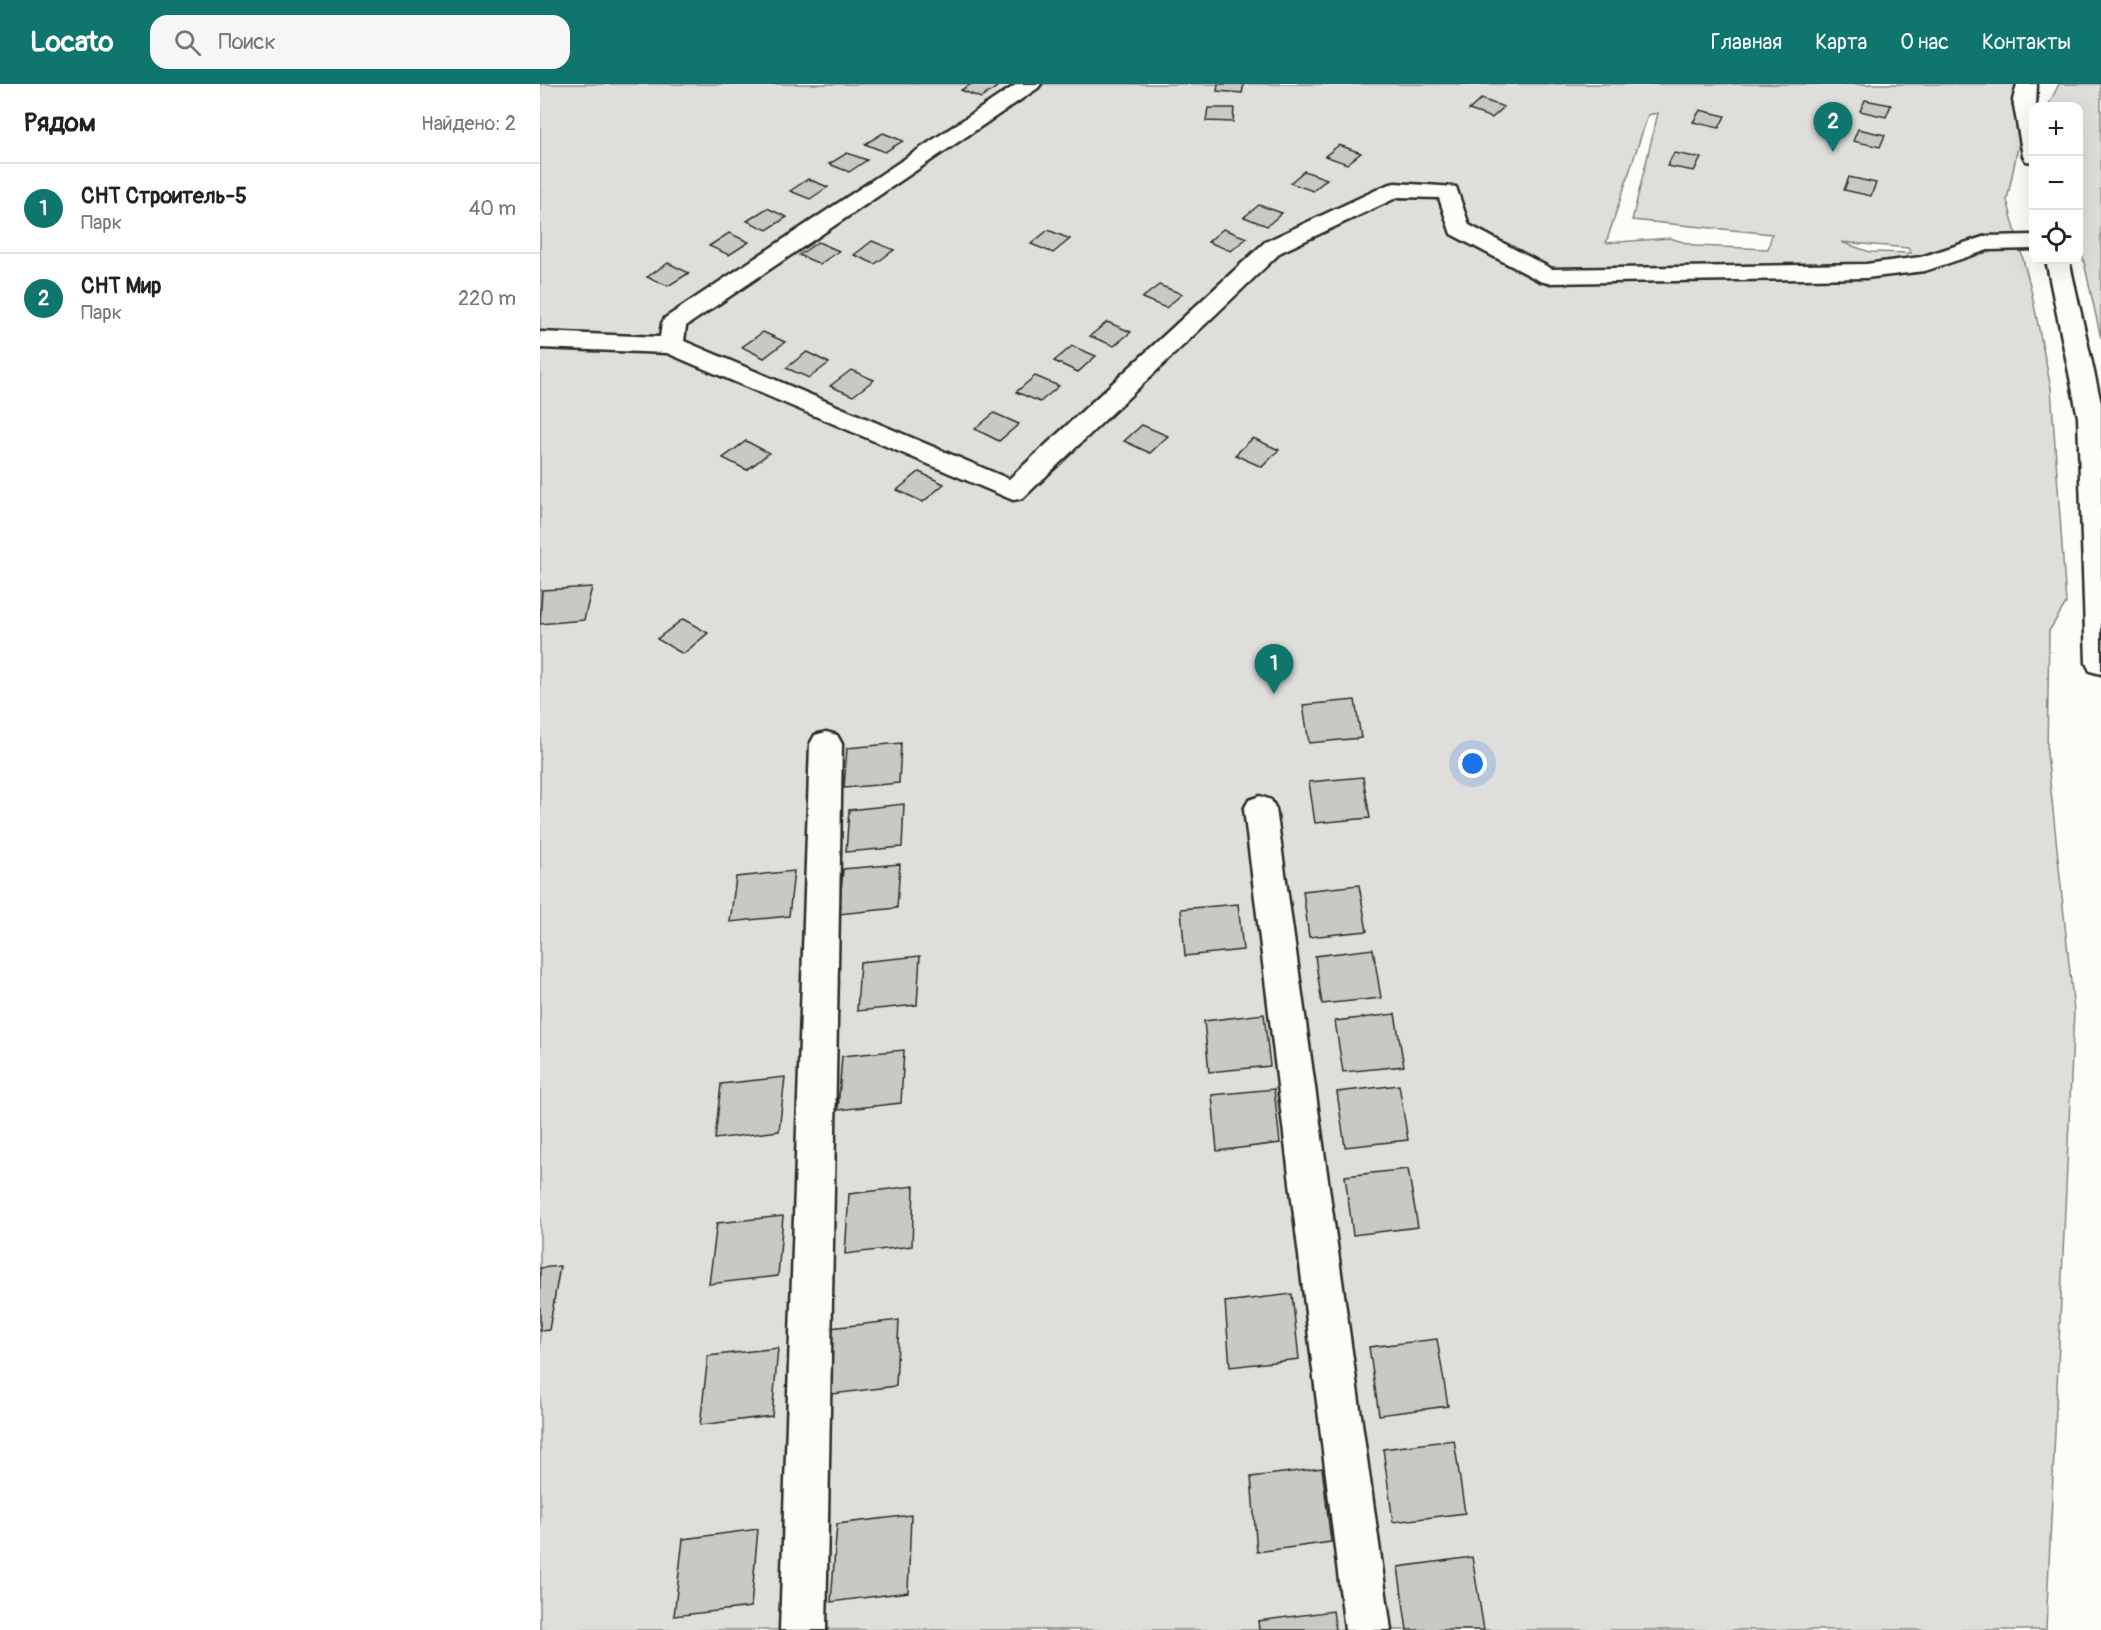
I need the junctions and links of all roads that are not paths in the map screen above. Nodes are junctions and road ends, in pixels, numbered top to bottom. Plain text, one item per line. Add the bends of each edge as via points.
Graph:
1 (1031, 84) edge
2 (2026, 84) edge
3 (2029, 128) edge
4 (2029, 242) edge
5 (2058, 264) edge
6 (540, 340) edge
7 (671, 345) junction
8 (2101, 663) edge
9 (826, 744) dead end
10 (1260, 809) dead end
11 (803, 1630) edge
12 (1368, 1630) edge

1 - 7 street via 674,323
2 - 3 street via 2024,100
4 - 7 street via 1986,243 1925,264 1866,272 1548,276 1459,229 1448,192 1395,190 1273,247 1014,491
5 - 8 street via 2091,417
6 - 7 street
9 - 11 street
10 - 12 street

